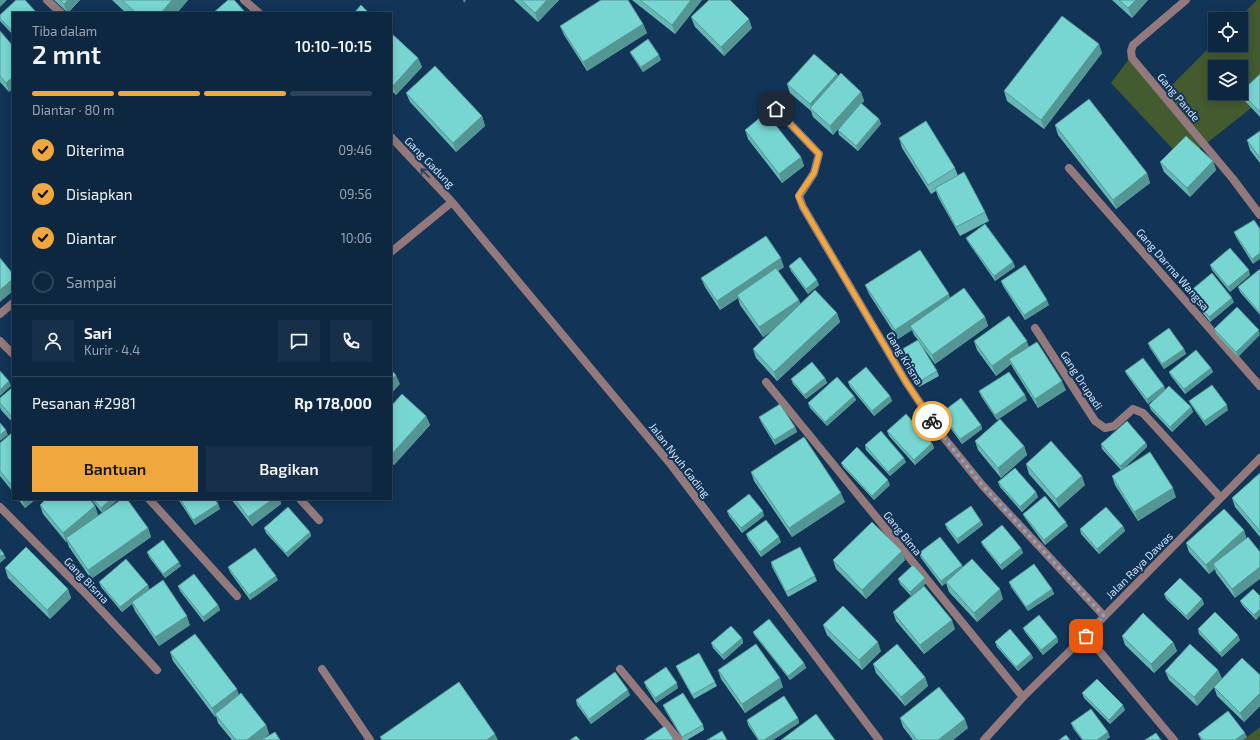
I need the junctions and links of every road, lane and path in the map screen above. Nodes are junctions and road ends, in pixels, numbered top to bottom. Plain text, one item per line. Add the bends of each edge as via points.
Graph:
1 (47, 0) edge
2 (244, 0) edge
3 (1186, 0) edge
4 (60, 12) edge
5 (258, 12) edge
6 (776, 109) dead end
7 (392, 138) edge
8 (1069, 168) dead end
9 (452, 202) junction
10 (1260, 215) edge
11 (392, 251) edge
12 (12, 304) edge
13 (0, 314) edge
14 (1036, 328) dead end
15 (0, 341) edge
16 (12, 353) edge
17 (766, 382) dead end
18 (1260, 386) edge
19 (1260, 459) edge
20 (1220, 497) junction
21 (150, 500) edge
22 (301, 500) edge
23 (0, 507) edge
24 (319, 520) dead end
25 (237, 596) dead end
26 (1104, 616) junction
27 (1086, 636) junction
28 (322, 669) dead end
29 (620, 669) dead end
30 (157, 670) dead end
31 (1023, 697) junction
32 (370, 740) edge
33 (679, 740) edge
34 (879, 740) edge
35 (984, 740) edge
36 (1174, 740) edge

1 - 4 street
2 - 5 street
3 - 10 street, Gang Pande via 1133,45 1132,58
6 - 26 street, Gang Krisna via 819,154 814,173 798,196 910,388 940,433 983,486
9 -> 7 street, Gang Gadung
8 - 18 street, Gang Darma Wangsa
9 - 11 street
9 - 34 street, Jalan Nyuh Gading via 672,466
12 - 13 street
14 - 20 street, Gang Drupadi via 1095,421 1105,428 1114,426 1133,409 1143,413
15 - 16 street
17 - 31 street, Gang Bima
19 - 20 street, Jalan Raya Dawas
20 - 26 street, Jalan Raya Dawas
21 - 25 street
22 - 24 street
23 - 30 street, Gang Bisma
26 - 27 street, Jalan Raya Dawas
27 - 31 street, Jalan Raya Dawas
27 - 36 street
28 - 32 street
29 - 33 street
31 - 35 street, Jalan Raya Dawas

